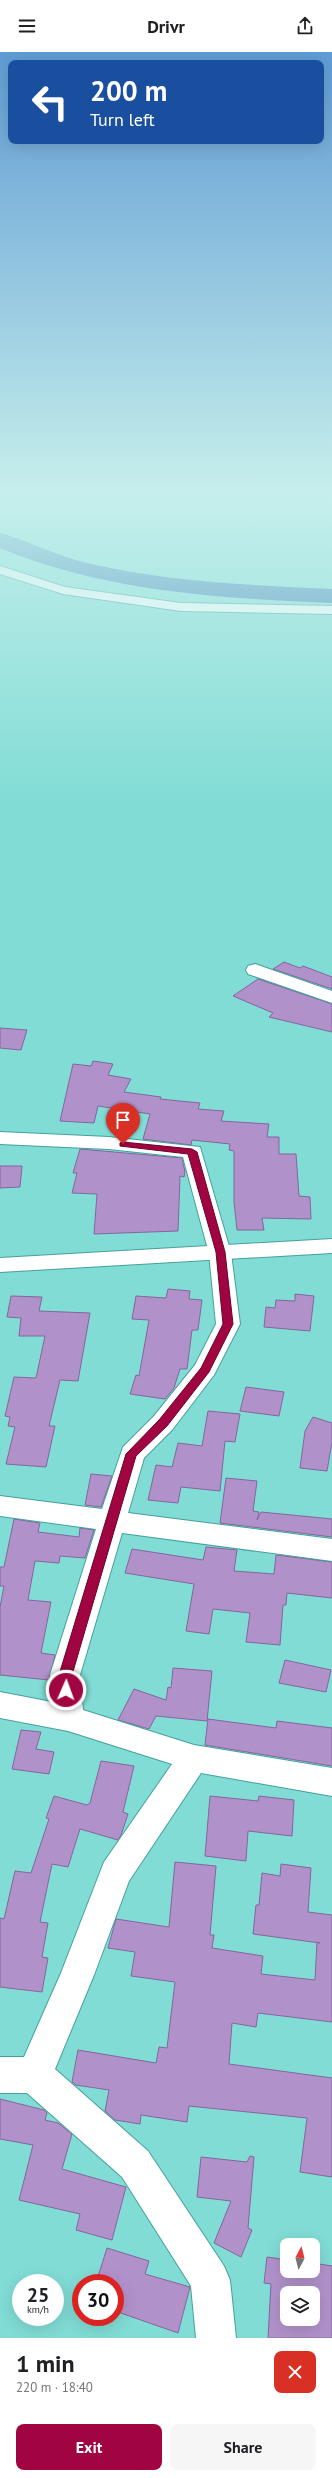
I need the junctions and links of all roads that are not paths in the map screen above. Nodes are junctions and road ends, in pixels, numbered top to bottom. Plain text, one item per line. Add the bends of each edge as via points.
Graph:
1 (102, 596) edge
2 (332, 610) edge
3 (255, 970) dead end
4 (332, 997) edge
5 (0, 1138) edge
6 (332, 1246) edge
7 (220, 1252) junction
8 (0, 1265) edge
9 (0, 1506) edge
10 (112, 1520) junction
11 (332, 1550) edge
12 (0, 1705) edge
13 (68, 1718) junction
14 (194, 1758) junction
15 (332, 1782) edge
16 (17, 2075) edge
17 (216, 2338) edge

1 - 2 street via 181,607
3 - 4 street
5 - 7 street via 109,1143 192,1152
6 - 7 street
7 - 8 street
7 - 10 street via 228,1324 205,1369 163,1423 132,1454
9 - 10 street
10 - 11 street
10 - 13 street via 65,1675
12 - 13 street
13 - 14 street
14 - 15 street
14 - 16 street via 116,1873 76,1975
16 - 17 street via 135,2164 210,2280

